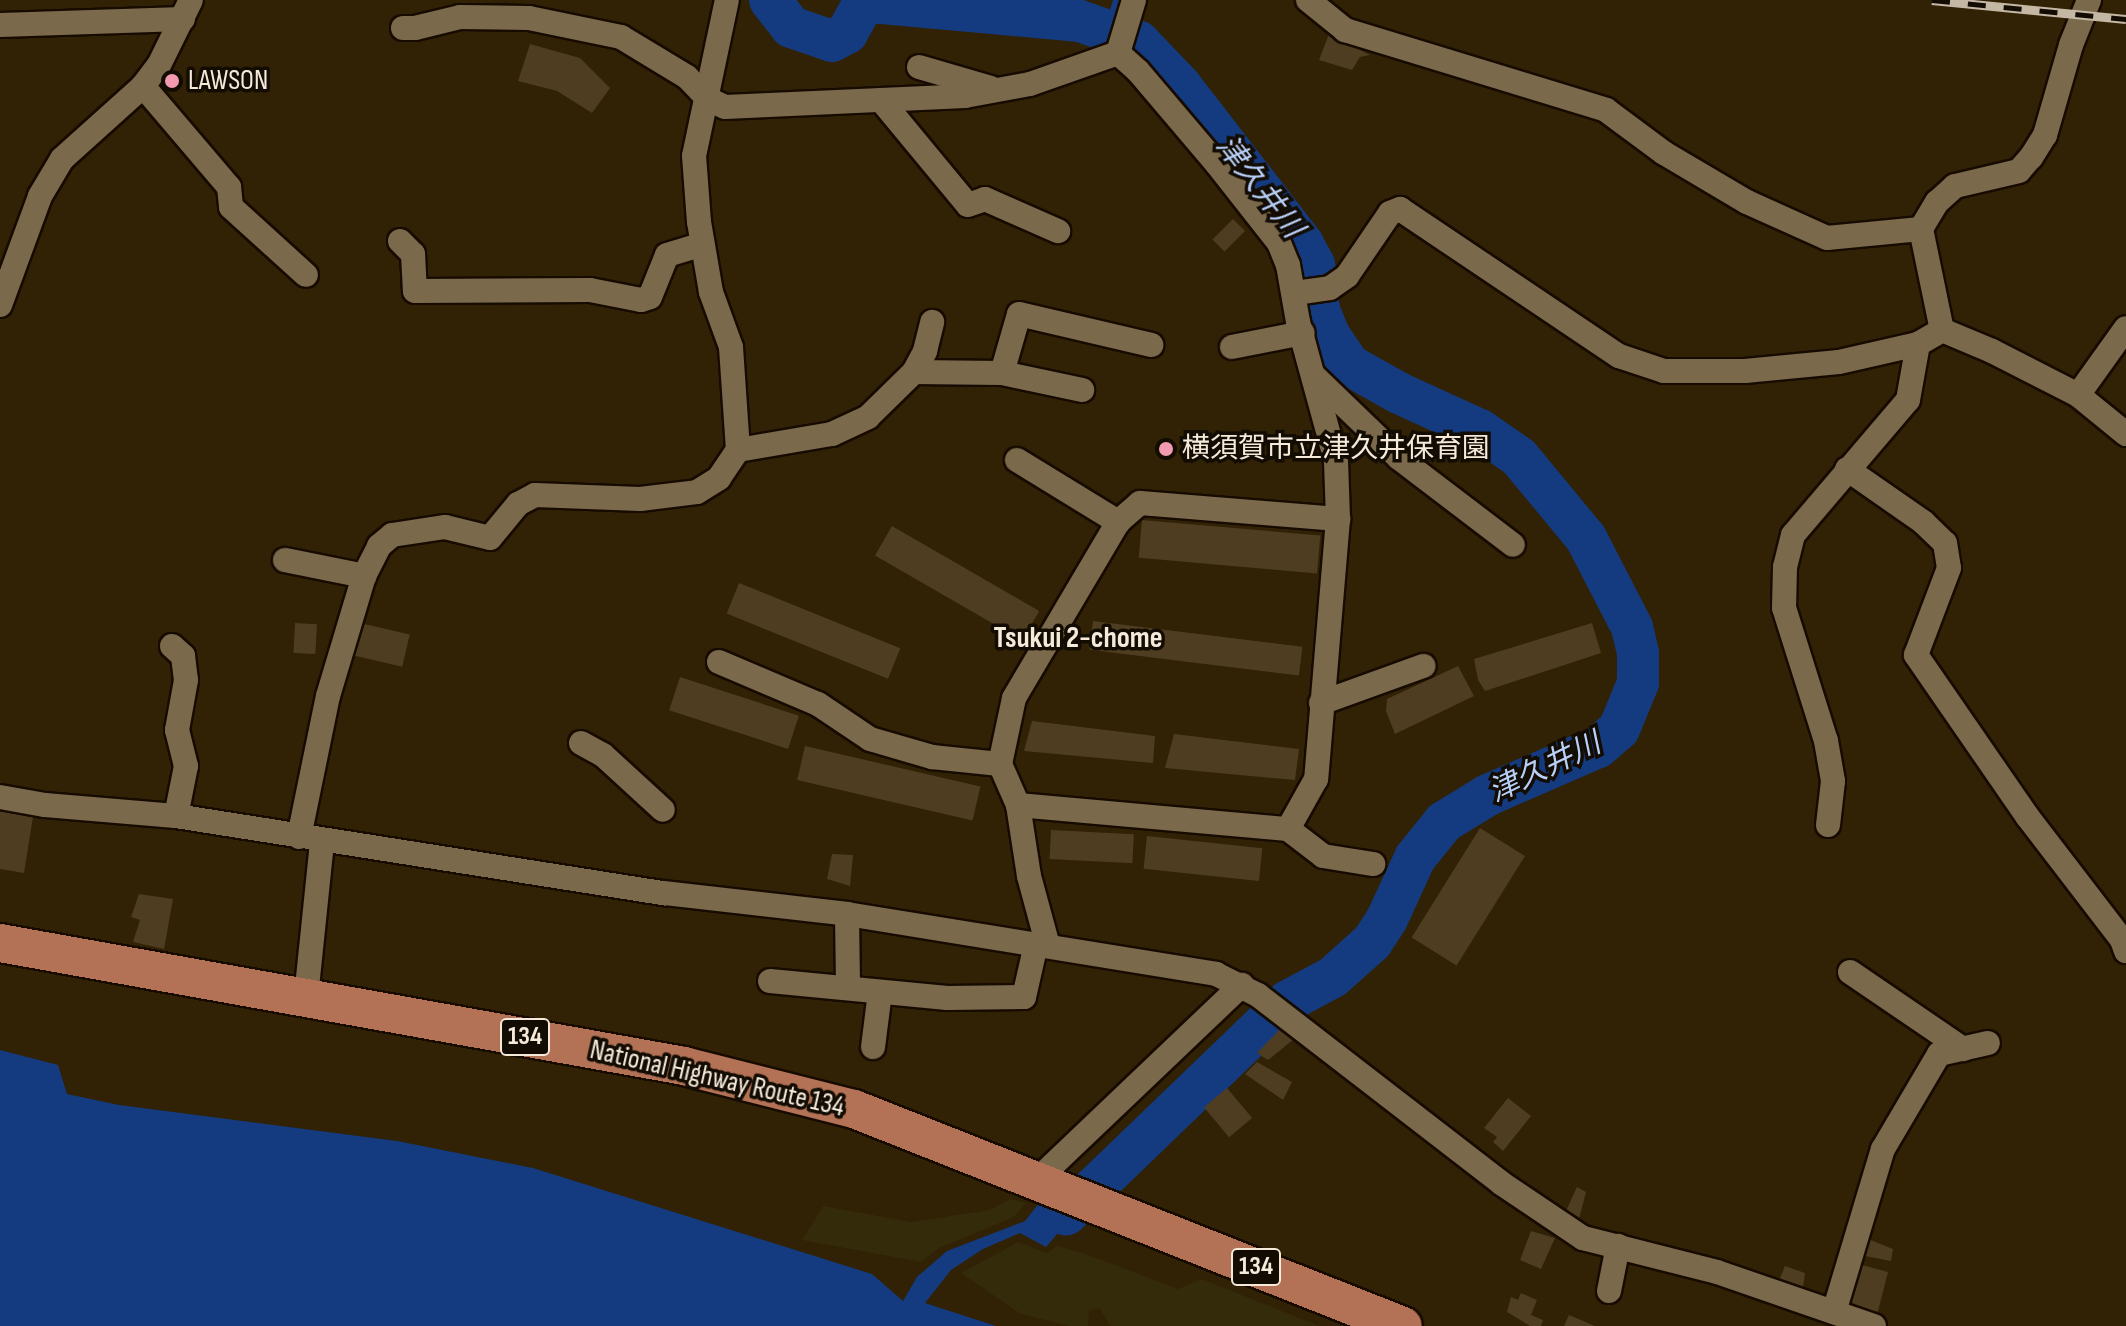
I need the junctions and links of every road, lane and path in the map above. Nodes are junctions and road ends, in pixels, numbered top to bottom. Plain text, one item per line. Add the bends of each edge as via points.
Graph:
1 (727, 0) edge
2 (1134, 0) edge
3 (1308, 0) edge
4 (2089, 0) edge
5 (187, 9) edge
6 (0, 25) edge
7 (403, 28) dead end
8 (1121, 42) junction
9 (919, 67) dead end
10 (143, 86) junction
11 (1001, 91) junction
12 (708, 99) junction
13 (881, 100) junction
14 (1921, 229) junction
15 (1058, 231) dead end
16 (400, 241) dead end
17 (702, 244) junction
18 (306, 275) dead end
19 (1299, 293) junction
20 (0, 305) edge
21 (932, 322) dead end
22 (2126, 328) edge
23 (1942, 330) junction
24 (1303, 333) junction
25 (1918, 344) junction
26 (1151, 345) dead end
27 (1232, 347) dead end
28 (914, 372) junction
29 (1002, 373) junction
30 (1316, 378) junction
31 (1082, 390) dead end
32 (2078, 395) junction
33 (2126, 434) edge
34 (738, 450) junction
35 (1017, 460) dead end
36 (1847, 469) junction
37 (1338, 519) junction
38 (1118, 522) junction
39 (1513, 545) dead end
40 (285, 560) dead end
41 (364, 576) junction
42 (172, 646) dead end
43 (719, 662) dead end
44 (1423, 666) dead end
45 (1321, 703) junction
46 (581, 743) dead end
47 (1000, 764) junction
48 (0, 797) edge
49 (1018, 805) junction
50 (663, 810) dead end
51 (176, 816) junction
52 (1828, 825) dead end
53 (1288, 829) junction
54 (310, 839) junction
55 (1373, 864) dead end
56 (847, 914) junction
57 (0, 943) edge
58 (1042, 945) junction
59 (2126, 951) edge
60 (1850, 972) dead end
61 (770, 981) dead end
62 (848, 988) junction
63 (1250, 990) junction
64 (880, 992) junction
65 (306, 997) junction
66 (1988, 1043) dead end
67 (873, 1047) dead end
68 (1963, 1049) junction
69 (1037, 1180) junction
70 (1618, 1246) junction
71 (1609, 1291) dead end
72 (1834, 1312) junction
73 (1403, 1326) edge
74 (1874, 1326) edge

1 - 12 street
2 - 8 street
3 - 14 street via 1345,30 1606,110 1664,153 1747,202 1827,238
4 - 14 street via 2045,135 2031,157 2019,171 1955,186 1937,202
5 - 6 street
5 - 10 street
7 - 12 street via 460,17 529,18 621,37 687,77
8 - 11 street
8 - 19 street via 1138,71 1268,225
9 - 11 street
10 - 18 street via 229,187 231,207
10 - 20 street via 62,159 40,196
11 - 13 street
12 - 13 street via 725,107
12 - 17 street via 694,156
13 - 15 street via 968,205 985,199
14 - 23 street
16 - 17 street via 413,254 415,291 590,290 641,300 650,297 667,255
17 - 34 street via 711,292 731,347
19 - 24 street
19 - 25 street via 1330,288 1347,276 1390,213 1400,209 1619,356 1664,371 1745,371 1839,362
21 - 28 street
22 - 32 street
23 - 25 street
23 - 32 street
24 - 27 street
24 - 30 street
25 - 36 street via 1908,400
26 - 29 street via 1019,314
28 - 29 street
28 - 34 street via 868,417 832,434
29 - 31 street
30 - 37 street via 1336,461
30 - 39 street via 1399,458
32 - 33 street
34 - 41 street via 719,478 697,492 640,499 535,495 518,504 490,538 445,527 392,535 379,546
35 - 38 street
36 - 52 street via 1793,535 1785,567 1784,608 1826,741 1833,781
36 - 59 street via 1945,543 1949,568 1916,655
37 - 38 street via 1140,503
37 - 45 street
38 - 47 street via 1014,698
40 - 41 street
41 - 54 street via 328,696
42 - 51 street via 183,656 186,680 177,730 186,766
43 - 47 street via 818,704 870,739 932,757
44 - 45 street
45 - 53 street via 1316,779
46 - 50 street via 603,755
47 - 49 street
48 - 51 street
49 - 53 street
49 - 58 street
51 - 54 street
53 - 55 street via 1323,856
54 - 56 street via 664,893
54 - 65 street
56 - 58 street
56 - 62 street
57 - 65 highway, National Highway Route 134 / 134
58 - 63 street via 1189,967
58 - 64 street via 1024,997
60 - 68 street
61 - 62 street
62 - 64 street
63 - 69 street
63 - 70 street via 1501,1183 1583,1238
64 - 67 street
65 - 69 highway, National Highway Route 134 / 134 via 684,1066 854,1109
66 - 68 street
68 - 72 street via 1939,1054 1883,1149
69 - 73 highway, National Highway Route 134 / 134
70 - 71 street
70 - 72 street via 1717,1272
72 - 74 street

